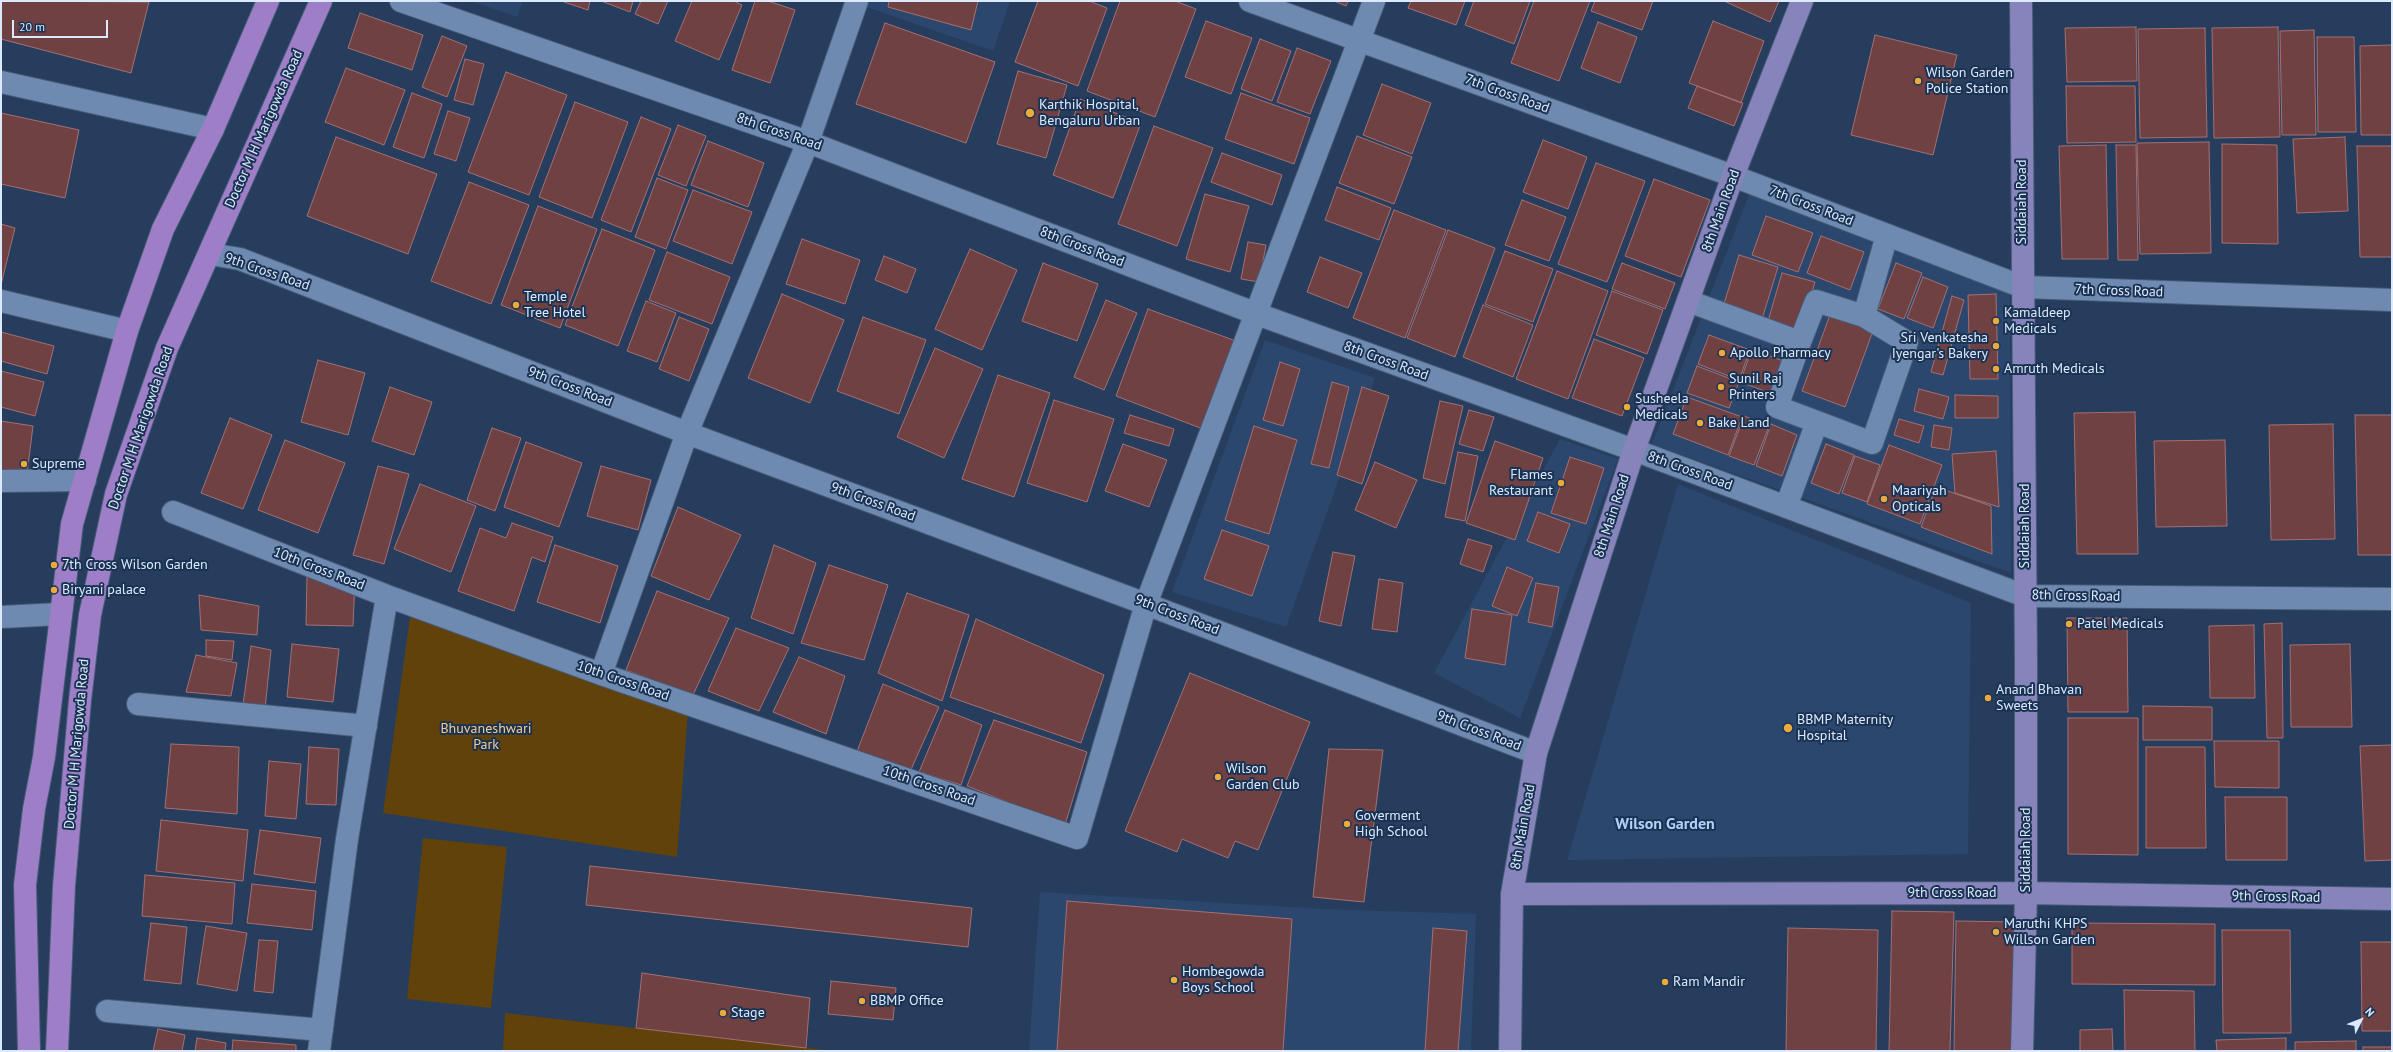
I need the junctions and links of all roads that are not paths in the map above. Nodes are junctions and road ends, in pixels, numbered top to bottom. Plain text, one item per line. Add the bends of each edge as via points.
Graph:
1 (268, 1) edge
2 (321, 1) edge
3 (401, 1) edge
4 (856, 1) edge
5 (1250, 1) edge
6 (1374, 1) edge
7 (1802, 1) edge
8 (2021, 1) edge
9 (1359, 40) junction
10 (1, 82) edge
11 (213, 130) junction
12 (808, 142) junction
13 (1733, 176) junction
14 (1887, 235) junction
15 (210, 254) junction
16 (2023, 287) junction
17 (2392, 300) edge
18 (1, 301) edge
19 (1688, 301) junction
20 (1257, 314) junction
21 (1864, 316) junction
22 (127, 331) junction
23 (1800, 342) junction
24 (1817, 422) junction
25 (687, 432) junction
26 (1634, 450) junction
27 (86, 480) junction
28 (1, 481) edge
29 (1786, 507) junction
30 (173, 512) dead end
31 (387, 596) junction
32 (2025, 596) junction
33 (2392, 599) edge
34 (1146, 604) junction
35 (60, 614) junction
36 (1, 617) edge
37 (601, 674) junction
38 (138, 704) dead end
39 (366, 726) junction
40 (1536, 753) junction
41 (2026, 893) junction
42 (1512, 894) junction
43 (2392, 899) edge
44 (107, 1011) dead end
45 (321, 1041) edge
46 (29, 1051) edge
47 (57, 1051) edge
48 (1510, 1051) edge
49 (2022, 1051) edge

1 - 11 main road, Doctor M H Marigowda Road
2 - 15 main road, Doctor M H Marigowda Road
3 - 12 street, 8th Cross Road
4 - 12 street
5 - 9 street, 7th Cross Road
6 - 9 street
7 - 13 street, 8th Main Road
8 - 16 street, Siddaiah Road
9 - 13 street, 7th Cross Road
9 - 20 street
10 - 11 street
11 - 22 main road, Doctor M H Marigowda Road via 163,229
12 - 20 street, 8th Cross Road
12 - 25 street
13 - 14 street, 7th Cross Road
13 - 19 street, 8th Main Road
14 - 16 street, 7th Cross Road
14 - 21 street
15 - 25 street, 9th Cross Road via 240,259
15 - 47 main road, Doctor M H Marigowda Road via 166,348 116,494 90,615 64,886
16 - 17 street, 7th Cross Road
16 - 32 street, Siddaiah Road
18 - 22 street
19 - 23 street
19 - 26 street, 8th Main Road
20 - 26 street, 8th Cross Road
20 - 34 street
21 - 23 street via 1816,301
21 - 24 street via 1907,342 1872,443
22 - 27 main road, Doctor M H Marigowda Road
23 - 24 street via 1777,407
24 - 29 street
25 - 34 street, 9th Cross Road
25 - 37 street
26 - 29 street, 8th Cross Road
26 - 40 street, 8th Main Road
27 - 28 street
27 - 35 main road, Doctor M H Marigowda Road via 72,524
29 - 32 street, 8th Cross Road
30 - 31 street, 10th Cross Road
31 - 37 street, 10th Cross Road
31 - 39 street
32 - 33 street, 8th Cross Road
32 - 41 street, Siddaiah Road
34 - 37 street, 10th Cross Road via 1077,838
34 - 40 street, 9th Cross Road
35 - 36 street
35 - 46 main road, Doctor M H Marigowda Road via 44,757 34,808 25,885
38 - 39 street
39 - 45 street via 347,839
40 - 42 street, 8th Main Road
41 - 42 street, 9th Cross Road
41 - 43 street, 9th Cross Road
41 - 49 street, Siddaiah Road
42 - 48 street, 8th Main Road
44 - 45 street

